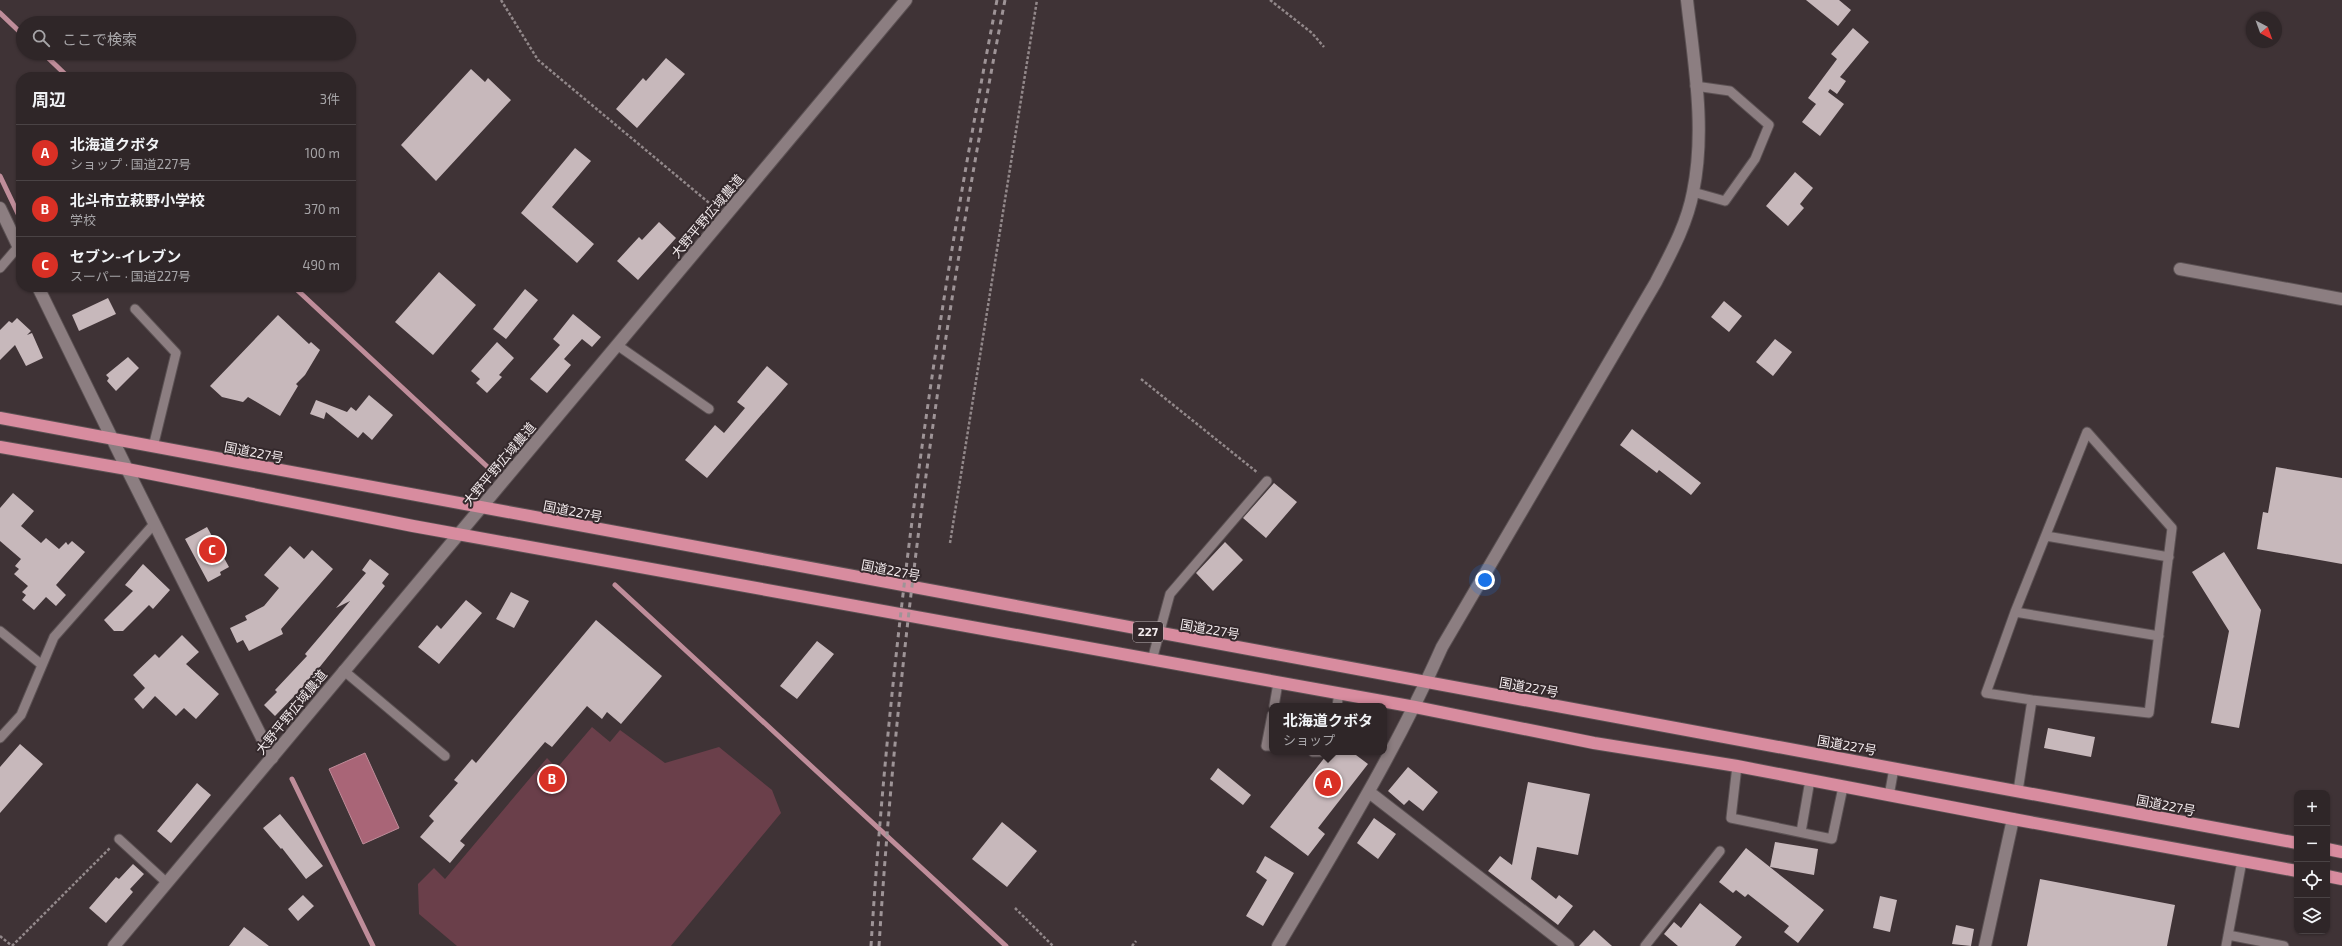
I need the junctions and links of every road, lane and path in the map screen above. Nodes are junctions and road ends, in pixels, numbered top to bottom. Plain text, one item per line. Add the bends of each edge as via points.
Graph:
1 (500, 0) edge
2 (906, 0) edge
3 (1037, 0) edge
4 (1270, 0) edge
5 (1687, 0) edge
6 (1324, 47) dead end
7 (1695, 86) junction
8 (1693, 192) junction
9 (0, 208) edge
10 (725, 216) junction
11 (16, 241) edge
12 (16, 253) edge
13 (0, 268) edge
14 (2180, 269) dead end
15 (40, 292) edge
16 (2342, 299) edge
17 (135, 309) dead end
18 (617, 345) junction
19 (1142, 379) dead end
20 (709, 409) dead end
21 (0, 418) edge
22 (112, 439) junction
23 (0, 447) edge
24 (153, 447) junction
25 (126, 469) junction
26 (1267, 481) joint
27 (481, 508) junction
28 (154, 524) junction
29 (459, 534) junction
30 (2046, 536) junction
31 (950, 543) dead end
32 (2169, 557) junction
33 (2015, 612) junction
34 (0, 631) edge
35 (1159, 634) junction
36 (2158, 636) junction
37 (1152, 660) junction
38 (42, 665) junction
39 (343, 670) junction
40 (1278, 683) junction
41 (1426, 683) junction
42 (1339, 694) junction
43 (2032, 700) junction
44 (1275, 703) edge
45 (1338, 703) edge
46 (1415, 707) junction
47 (1269, 730) edge
48 (0, 738) edge
49 (1269, 746) edge
50 (445, 756) dead end
51 (272, 758) junction
52 (1737, 766) junction
53 (1894, 768) junction
54 (1810, 780) junction
55 (1843, 787) junction
56 (2018, 791) junction
57 (1369, 792) junction
58 (1889, 796) junction
59 (2013, 819) junction
60 (1801, 832) junction
61 (118, 839) joint
62 (2294, 843) edge
63 (2330, 850) edge
64 (1720, 851) dead end
65 (2342, 852) edge
66 (2242, 861) junction
67 (2294, 870) edge
68 (2330, 877) edge
69 (2342, 879) edge
70 (168, 882) junction
71 (1015, 908) dead end
72 (2228, 935) junction
73 (0, 936) edge
74 (1136, 942) dead end
75 (12, 946) edge
76 (114, 946) edge
77 (1053, 946) edge
78 (1132, 946) edge
79 (1278, 946) edge
80 (1568, 946) edge
81 (1645, 946) edge
82 (1985, 946) edge
83 (2226, 946) edge
84 (2284, 946) edge

1 - 10 path via 538,60
2 - 10 street, 大野平野広域農道
3 - 31 path
4 - 6 path via 1312,33
5 - 7 street
7 - 8 street via 1699,132
7 - 8 lane via 1730,91 1769,125 1755,159 1726,201
8 - 41 street via 1682,229 1656,282 1442,647
9 - 11 street
10 - 18 street, 大野平野広域農道
12 - 13 lane
14 - 16 street
15 - 22 street
17 - 24 lane via 176,353
18 - 20 lane
18 - 27 street, 大野平野広域農道
19 - 26 path
21 - 22 highway, 国道227号 / 227
22 - 24 highway, 国道227号 / 227
22 - 25 street
23 - 25 highway, 227
24 - 27 highway, 国道227号 / 227
25 - 28 street
25 - 29 highway, 227
26 - 35 lane via 1170,594
27 - 29 street, 大野平野広域農道
27 - 35 highway, 国道227号 / 227
28 - 38 lane via 54,637
28 - 51 street
29 - 37 highway, 227
29 - 39 street, 大野平野広域農道
30 - 32 lane
30 - 32 lane via 2087,432 2172,528
30 - 33 lane
32 - 36 lane
33 - 36 lane
33 - 43 lane via 1986,693
34 - 38 lane
35 - 37 lane
35 - 41 highway, 国道227号 / 227
36 - 43 lane via 2149,713
37 - 40 highway, 227
38 - 48 lane via 20,715
39 - 50 lane
39 - 51 street, 大野平野広域農道
40 - 42 highway, 227
40 - 44 lane
41 - 46 street
41 - 53 highway, 国道227号 / 227
42 - 45 lane
42 - 46 highway, 227
43 - 56 lane
46 - 52 highway, 227 via 1594,743
46 - 57 street
47 - 49 lane via 1266,746
51 - 70 street, 大野平野広域農道
52 - 54 highway, 227
52 - 60 lane via 1731,818
53 - 56 highway, 国道227号 / 227
53 - 58 lane
54 - 55 highway, 227
54 - 60 lane
55 - 58 highway, 227
55 - 60 lane via 1832,839
56 - 62 highway, 国道227号 / 227
57 - 79 street
57 - 80 street
58 - 59 highway, 227
59 - 66 highway, 227
59 - 82 street
61 - 70 lane
61 - 75 path
63 - 65 highway
64 - 81 lane
66 - 67 highway, 227
66 - 72 lane
68 - 69 highway
70 - 76 street, 大野平野広域農道
71 - 77 path
72 - 83 lane
72 - 84 lane
73 - 75 path
74 - 78 path

